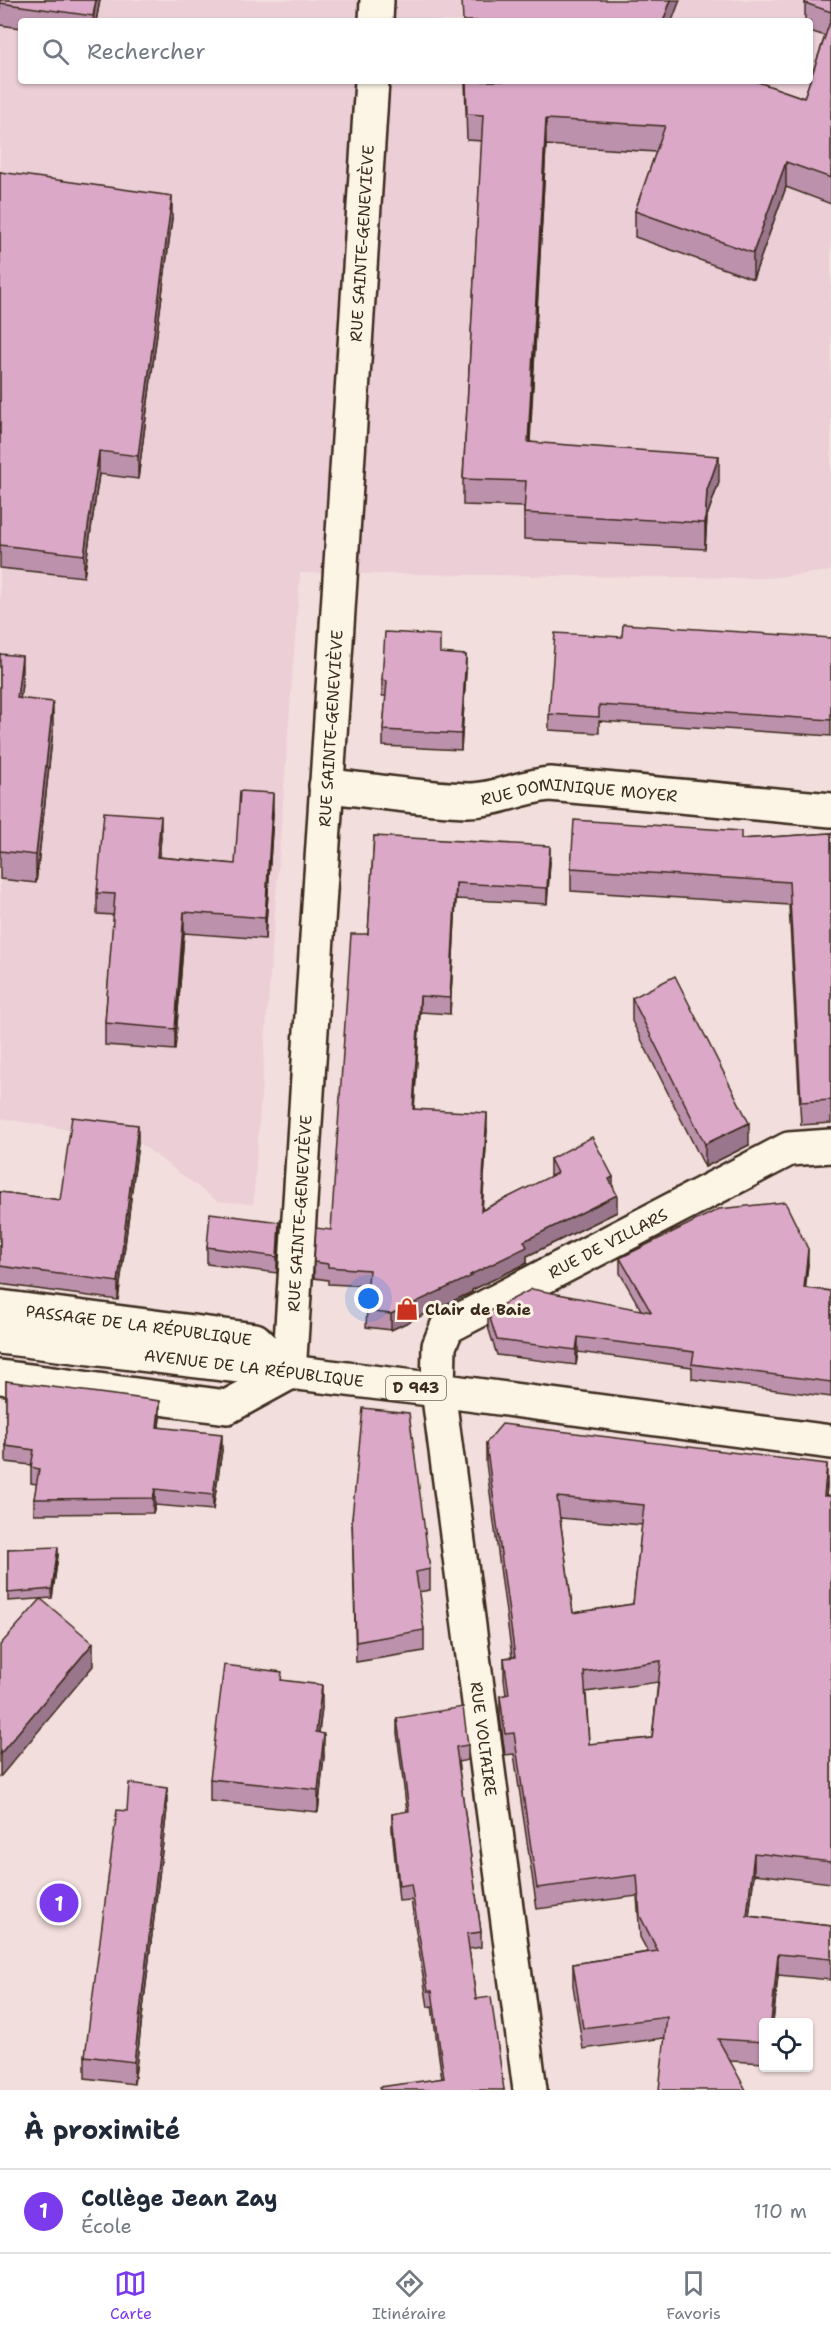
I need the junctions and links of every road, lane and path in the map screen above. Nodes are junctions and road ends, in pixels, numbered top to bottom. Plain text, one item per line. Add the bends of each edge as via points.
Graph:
1 (377, 0) edge
2 (376, 18) edge
3 (372, 84) edge
4 (326, 786) junction
5 (831, 810) edge
6 (831, 1146) edge
7 (0, 1306) edge
8 (0, 1337) edge
9 (289, 1373) junction
10 (0, 1377) edge
11 (438, 1390) junction
12 (831, 1442) edge
13 (530, 2090) edge

1 - 2 street
3 - 4 street, RUE SAINTE-GENEVIÈVE
4 - 5 street, RUE DOMINIQUE MOYER via 471,800 550,784
4 - 9 street, RUE SAINTE-GENEVIÈVE
6 - 11 street, RUE DE VILLARS via 789,1149 447,1327 439,1346
7 - 9 street, PASSAGE DE LA RÉPUBLIQUE via 255,1340
8 - 9 street, AVENUE DE LA RÉPUBLIQUE / D 943
9 - 10 street via 227,1407
9 - 11 street, AVENUE DE LA RÉPUBLIQUE / D 943
11 - 12 street, AVENUE DE LA RÉPUBLIQUE / D 943
11 - 13 street, RUE VOLTAIRE

